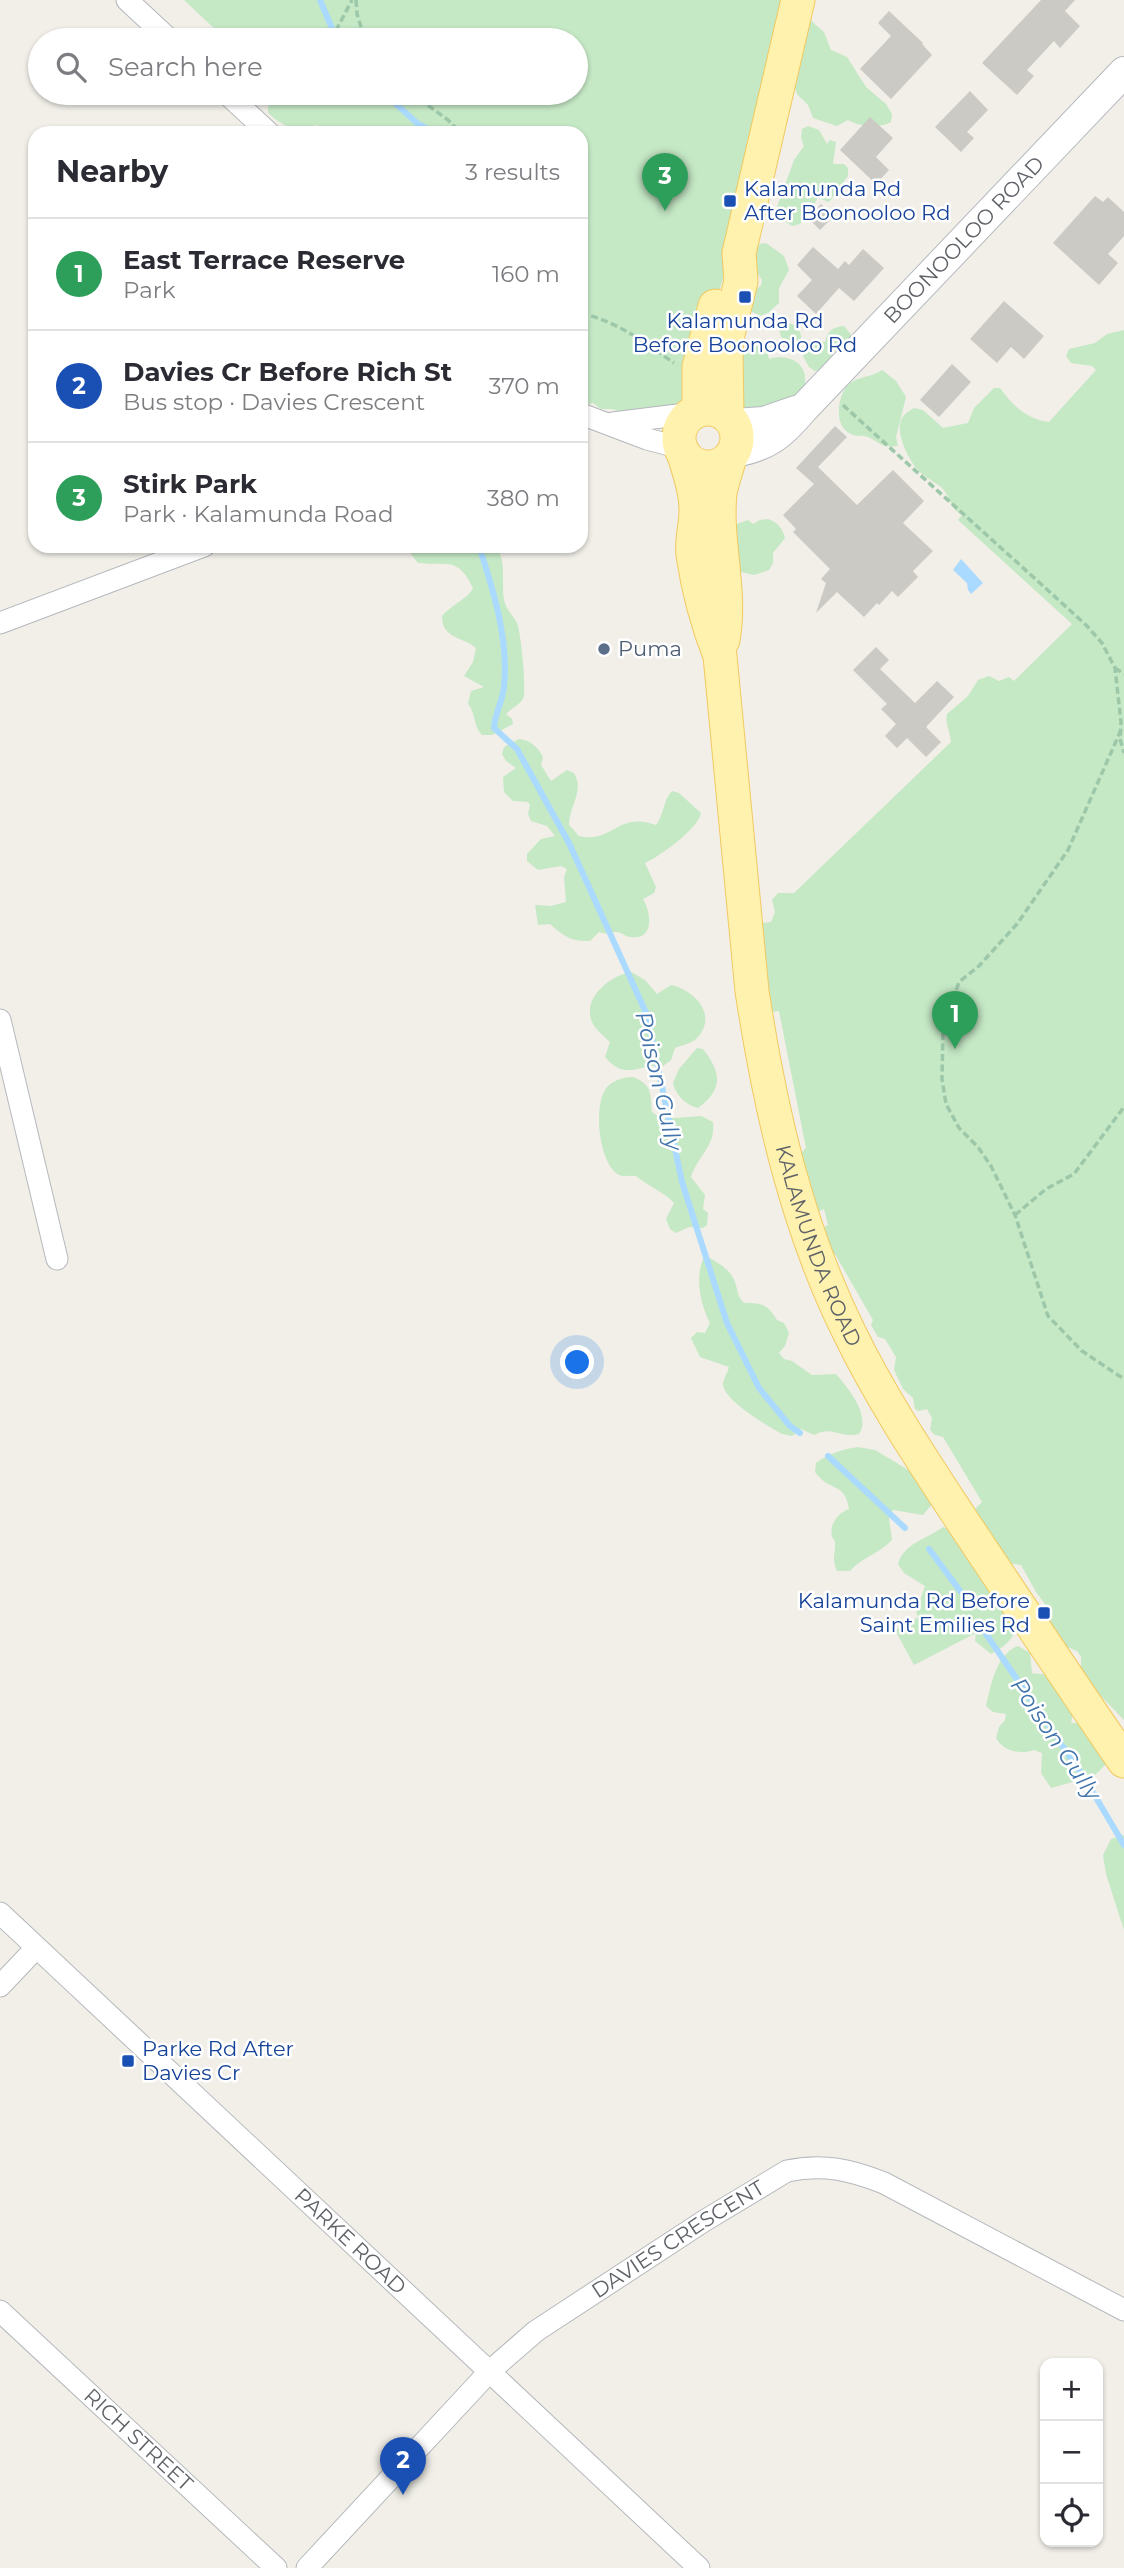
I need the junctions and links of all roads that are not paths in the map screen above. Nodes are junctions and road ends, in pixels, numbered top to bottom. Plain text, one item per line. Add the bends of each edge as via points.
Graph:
1 (127, 0) edge
2 (798, 0) edge
3 (157, 28) edge
4 (1124, 72) edge
5 (239, 105) edge
6 (261, 126) edge
7 (588, 417) edge
8 (604, 424) junction
9 (720, 429) junction
10 (682, 450) junction
11 (185, 553) edge
12 (0, 623) edge
13 (720, 656) junction
14 (0, 1020) edge
15 (57, 1259) dead end
16 (1124, 1761) edge
17 (0, 1913) edge
18 (36, 1948) junction
19 (0, 1986) edge
20 (1124, 2310) edge
21 (0, 2311) edge
22 (490, 2371) junction
23 (276, 2568) edge
24 (307, 2568) edge
25 (699, 2568) edge

1 - 3 street
2 - 9 main road, KALAMUNDA ROAD via 739,253 724,276 699,367
4 - 9 street, BOONOOLOO ROAD via 803,409 764,422
5 - 6 street
7 - 8 street
8 - 9 street
8 - 10 street
9 - 10 main road via 687,418 680,432
9 - 10 main road via 723,463 697,464
9 - 13 main road, KALAMUNDA ROAD via 728,615
10 - 13 main road, KALAMUNDA ROAD via 695,498 692,553 707,622
11 - 12 street
13 - 16 main road, KALAMUNDA ROAD via 758,1028 780,1144 816,1254 848,1331 893,1414
14 - 15 street
17 - 18 street, PARKE ROAD
18 - 19 street
18 - 22 street, PARKE ROAD
20 - 22 street, DAVIES CRESCENT via 884,2183 835,2167 803,2167 764,2183 569,2308
21 - 23 street, RICH STREET
22 - 24 street, DAVIES CRESCENT
22 - 25 street, PARKE ROAD

